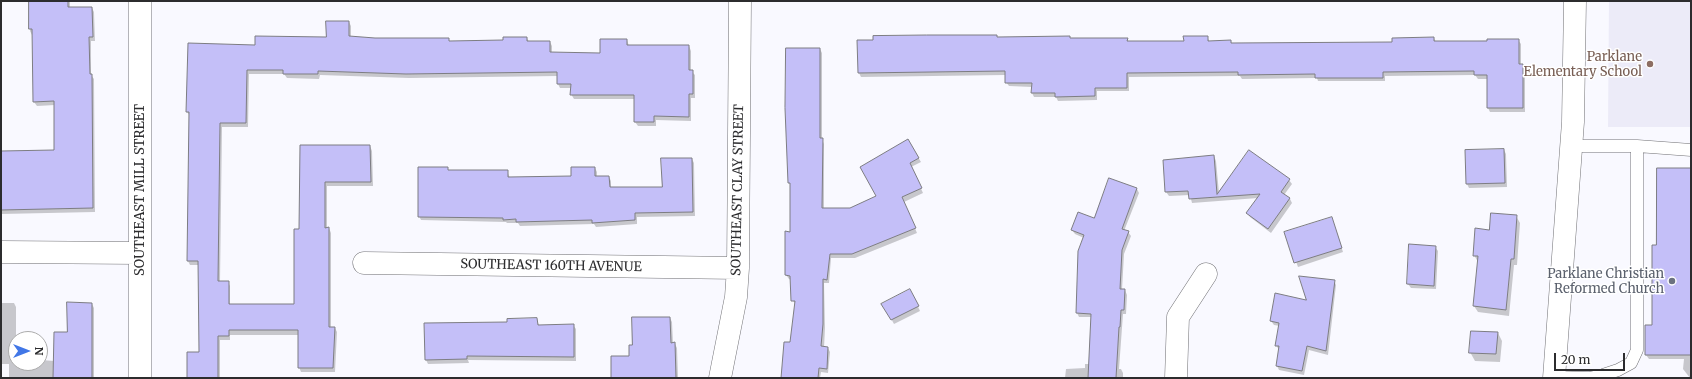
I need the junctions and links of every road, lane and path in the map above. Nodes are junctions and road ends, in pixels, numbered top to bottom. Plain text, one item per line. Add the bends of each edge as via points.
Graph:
1 (140, 1) edge
2 (740, 1) edge
3 (1575, 1) edge
4 (1571, 146) junction
5 (1637, 146) junction
6 (1691, 150) edge
7 (1, 252) edge
8 (140, 253) junction
9 (364, 263) dead end
10 (738, 268) junction
11 (1206, 274) dead end
12 (1554, 377) edge
13 (140, 378) edge
14 (720, 378) edge
15 (1176, 378) edge

1 - 8 street, SOUTHEAST MILL STREET
2 - 10 street, SOUTHEAST CLAY STREET
3 - 4 street
4 - 5 lane
4 - 12 street
5 - 6 lane
5 - 12 lane via 1637,350 1631,363 1603,375 1589,378
7 - 8 street
8 - 13 street, SOUTHEAST MILL STREET
9 - 10 street, SOUTHEAST 160TH AVENUE
10 - 14 street, SOUTHEAST CLAY STREET via 736,297
11 - 15 street via 1178,317

